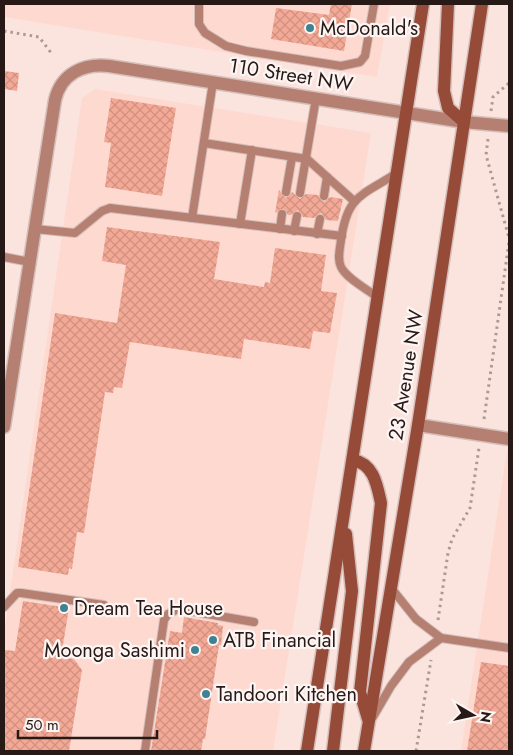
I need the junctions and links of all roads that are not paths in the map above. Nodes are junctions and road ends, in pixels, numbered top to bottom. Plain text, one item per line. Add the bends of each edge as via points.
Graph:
1 (199, 4) edge
2 (374, 4) edge
3 (423, 4) edge
4 (448, 4) edge
5 (482, 4) edge
6 (213, 82) junction
7 (316, 98) junction
8 (405, 112) junction
9 (464, 122) junction
10 (509, 126) edge
11 (204, 143) junction
12 (252, 150) junction
13 (292, 157) junction
14 (306, 159) junction
15 (394, 176) junction
16 (327, 177) junction
17 (286, 192) dead end
18 (300, 193) dead end
19 (324, 196) dead end
20 (354, 201) junction
21 (282, 214) dead end
22 (297, 216) dead end
23 (192, 218) junction
24 (320, 219) dead end
25 (240, 224) junction
26 (35, 229) junction
27 (280, 229) junction
28 (294, 231) junction
29 (318, 234) junction
30 (342, 236) junction
31 (4, 257) edge
32 (30, 262) junction
33 (377, 298) junction
34 (418, 425) junction
35 (4, 427) edge
36 (509, 439) edge
37 (353, 460) junction
38 (345, 517) junction
39 (392, 589) junction
40 (104, 604) dead end
41 (4, 606) edge
42 (254, 622) dead end
43 (437, 639) junction
44 (509, 648) edge
45 (369, 724) junction
46 (145, 751) edge
47 (307, 751) edge
48 (333, 751) edge
49 (364, 751) edge

1 - 2 lane via 199,24 205,33 226,46 341,66 360,62 365,56
3 - 8 main road, 23 Avenue NW
4 - 9 main road via 444,91 448,108
5 - 9 main road, 23 Avenue NW
6 - 7 street, 110 Street NW
6 - 11 lane
6 - 26 street, 110 Street NW via 99,65 70,74 57,89
7 - 8 street, 110 Street NW
7 - 14 lane
8 - 9 street, 110 Street NW
8 - 15 main road, 23 Avenue NW
9 - 10 street, 110 Street NW
9 - 34 main road, 23 Avenue NW
11 - 12 lane
11 - 23 lane
12 - 13 lane
12 - 25 lane
13 - 14 lane
13 - 17 lane
14 - 16 lane
14 - 18 lane
15 - 20 lane
15 - 33 main road, 23 Avenue NW
16 - 19 lane
16 - 20 lane
20 - 30 lane via 348,209
21 - 27 lane
22 - 28 lane
23 - 25 lane
23 - 26 lane via 110,208 75,233
24 - 29 lane
25 - 27 lane
26 - 32 street
27 - 28 lane
28 - 29 lane
29 - 30 lane
30 - 33 lane via 341,266
31 - 32 lane
32 - 35 street
33 - 37 main road, 23 Avenue NW
34 - 36 street
34 - 39 main road, 23 Avenue NW
37 - 38 main road, 23 Avenue NW
37 - 45 main road via 361,462 375,476 381,503 360,692
38 - 47 main road, 23 Avenue NW
38 - 48 main road via 352,590
39 - 43 lane
39 - 45 main road, 23 Avenue NW
40 - 41 lane via 21,593
42 - 46 lane via 178,609 168,614 164,620
43 - 44 lane
43 - 45 lane via 409,662
45 - 49 main road, 23 Avenue NW

